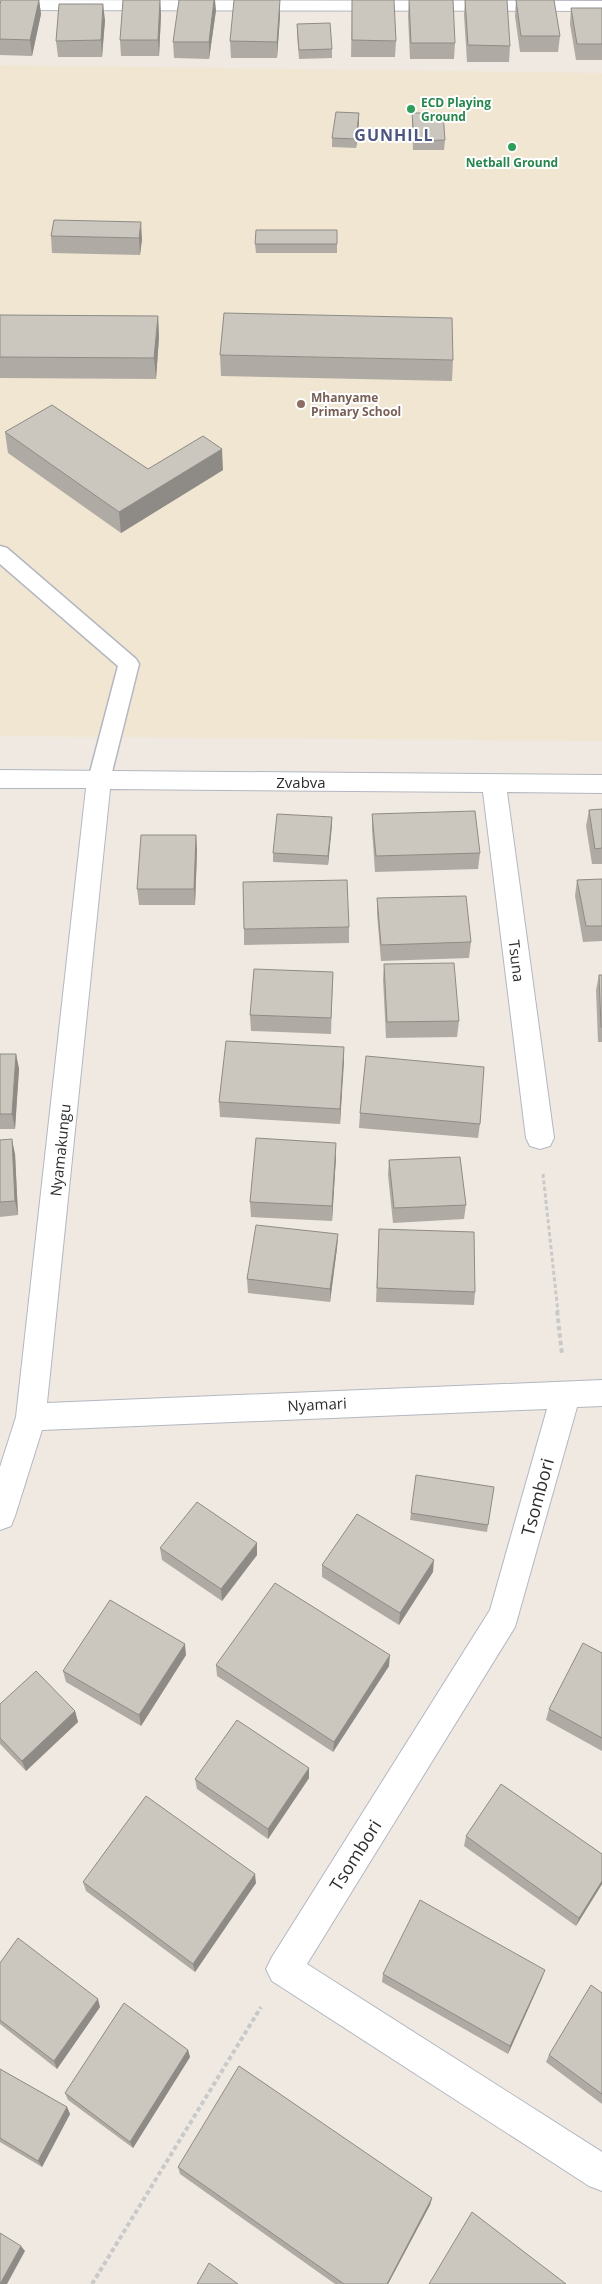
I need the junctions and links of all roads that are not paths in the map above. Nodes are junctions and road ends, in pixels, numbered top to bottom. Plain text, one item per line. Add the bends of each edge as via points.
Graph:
1 (472, 3) edge
2 (0, 5) edge
3 (602, 6) edge
4 (0, 553) edge
5 (0, 779) edge
6 (99, 780) junction
7 (494, 783) junction
8 (602, 784) edge
9 (540, 1138) road end
10 (566, 1393) junction
11 (602, 1393) edge
12 (32, 1417) junction
13 (0, 1516) edge
14 (602, 2173) edge

1 - 2 street
1 - 3 street
4 - 6 lane via 129,664
5 - 6 street, Zvabva
6 - 7 street, Zvabva
6 - 12 street, Nyamakungu
7 - 8 street, Zvabva
7 - 9 street, Tsuna
10 - 11 street, Nyamari
10 - 12 street, Nyamari
10 - 14 street, Tsombori via 504,1616 284,1969
12 - 13 street, Nyamakungu

